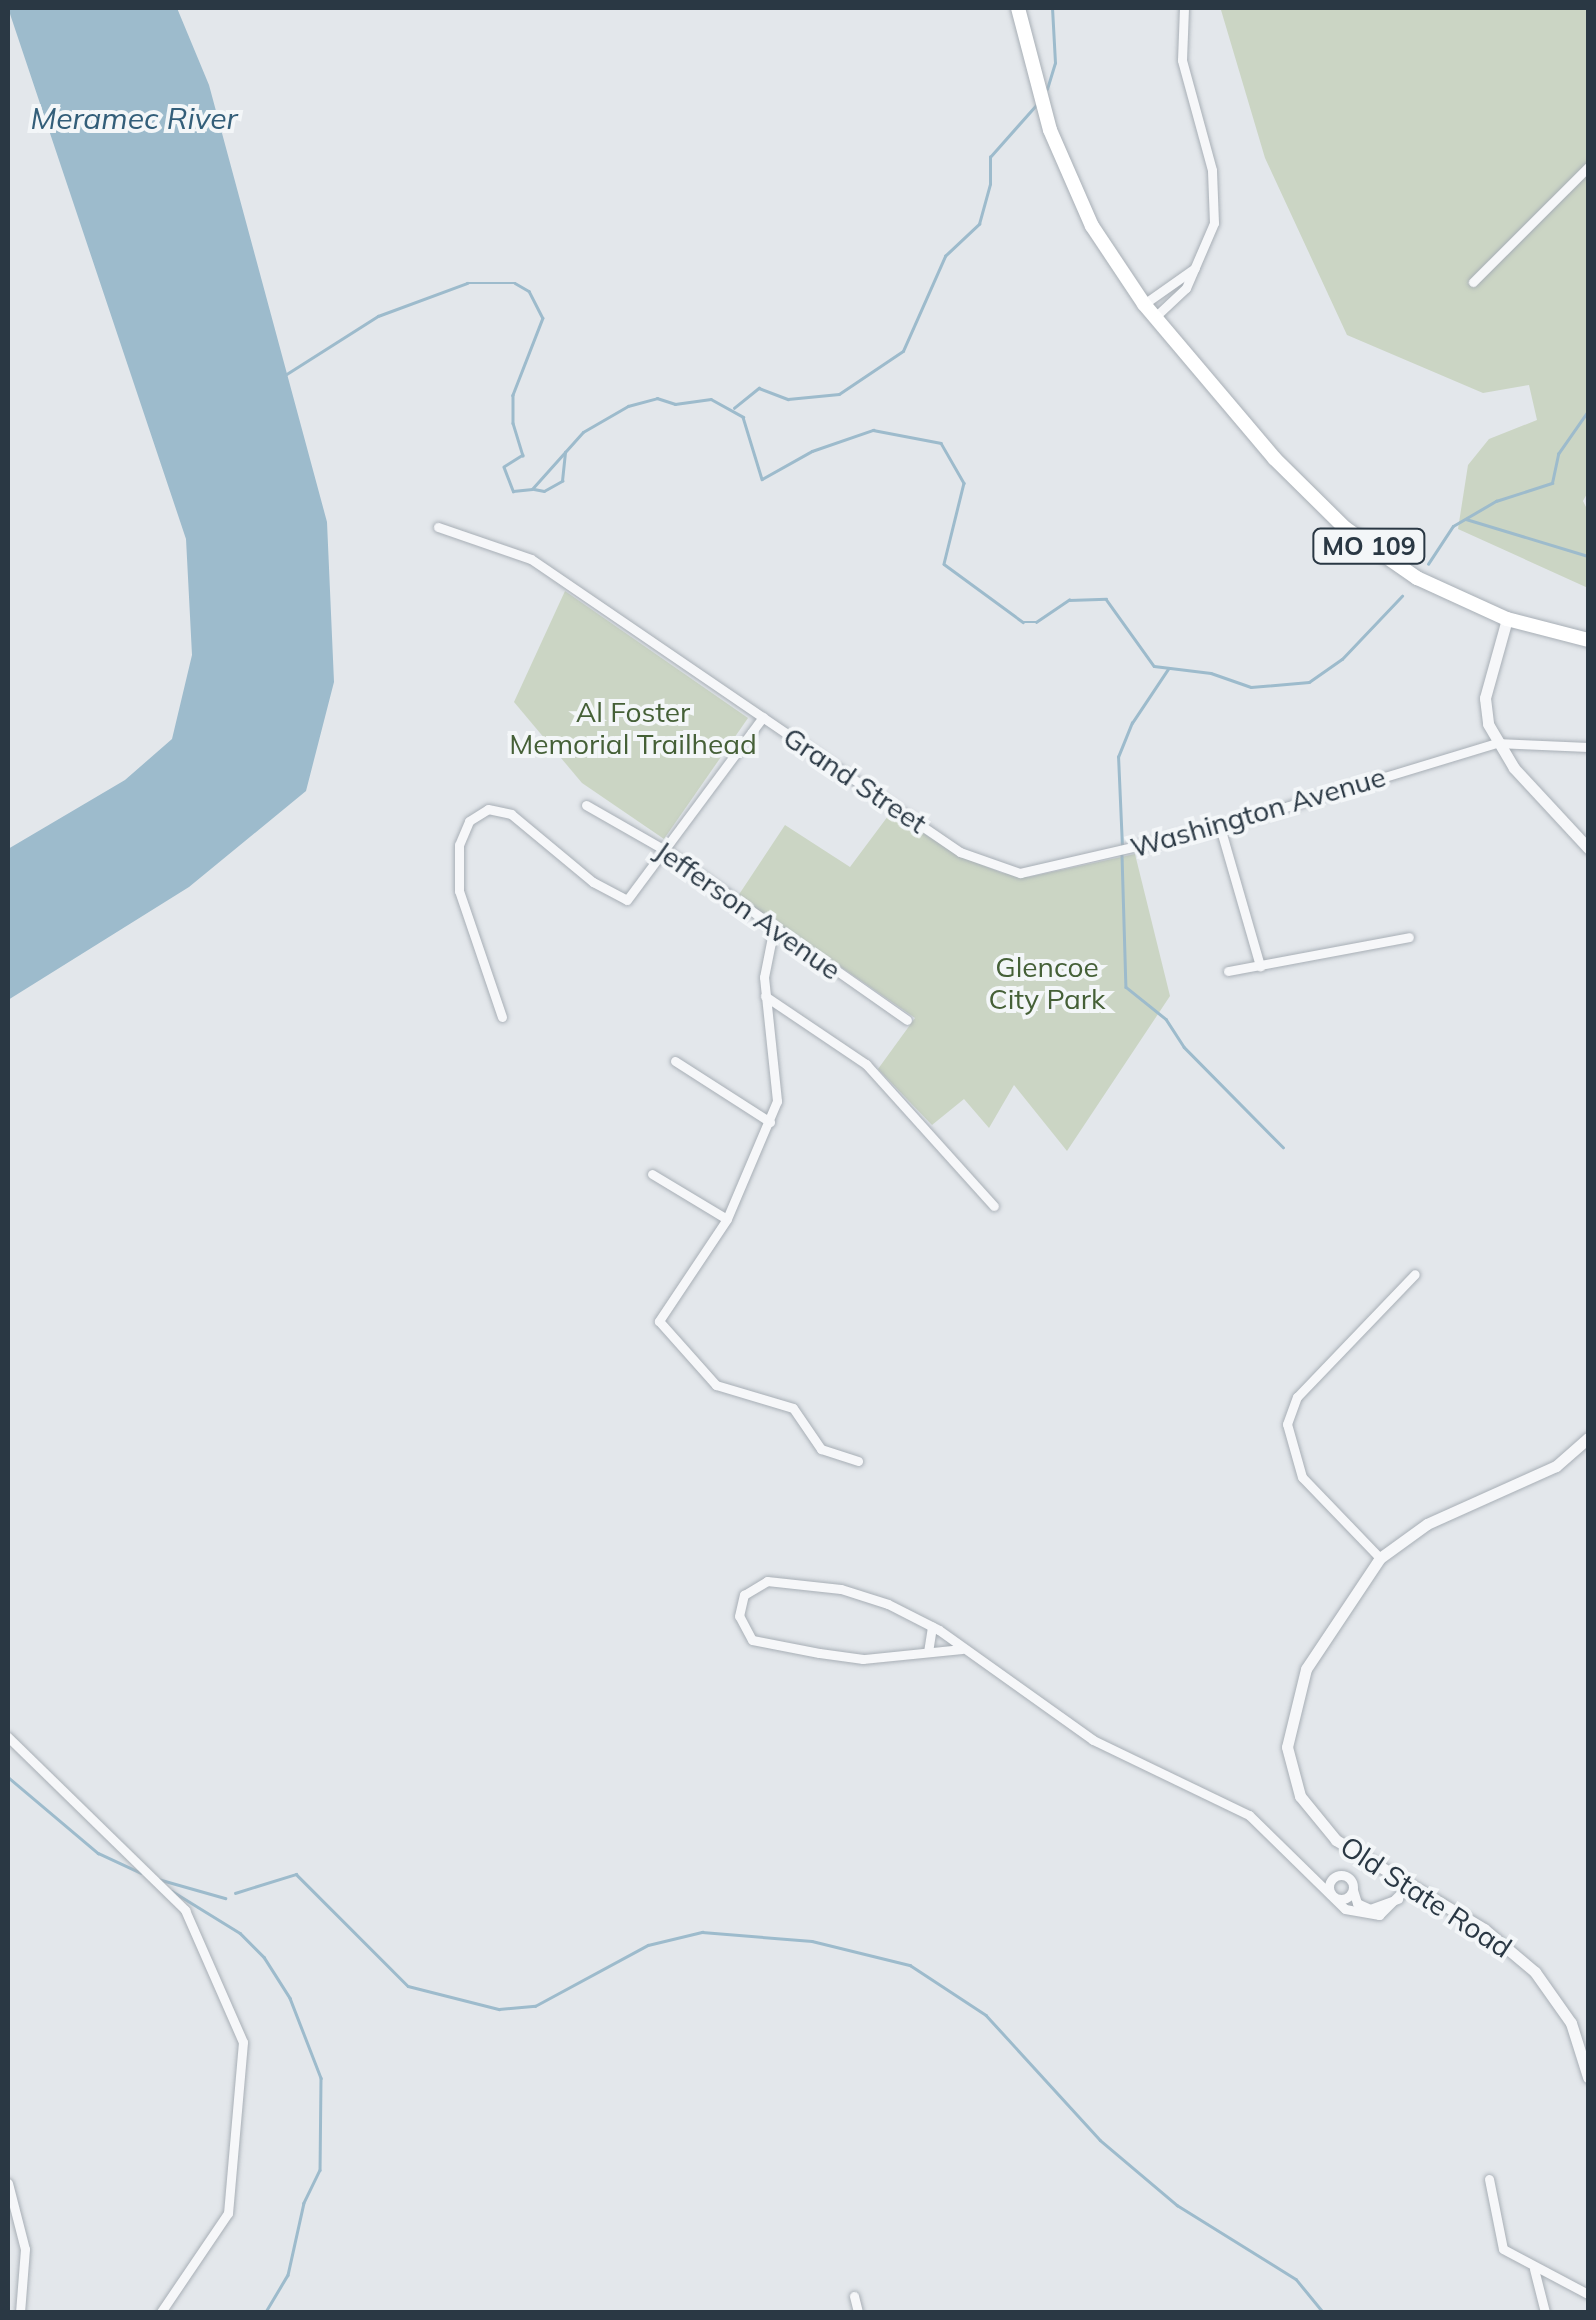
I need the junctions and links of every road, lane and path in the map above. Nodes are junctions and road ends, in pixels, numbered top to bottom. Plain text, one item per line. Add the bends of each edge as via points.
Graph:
1 (1018, 8) edge
2 (1184, 8) edge
3 (1588, 167) edge
4 (1195, 268) junction
5 (1473, 282) dead end
6 (1144, 304) junction
7 (1155, 317) junction
8 (438, 527) dead end
9 (1507, 620) junction
10 (1588, 640) edge
11 (762, 717) junction
12 (1496, 743) junction
13 (1588, 747) edge
14 (586, 805) dead end
15 (1220, 827) junction
16 (1588, 848) edge
17 (668, 852) junction
18 (1020, 873) joint
19 (774, 926) junction
20 (1409, 937) dead end
21 (1260, 966) junction
22 (1228, 971) dead end
23 (765, 996) junction
24 (502, 1017) dead end
25 (907, 1020) dead end
26 (675, 1060) dead end
27 (770, 1122) junction
28 (652, 1174) dead end
29 (994, 1206) dead end
30 (727, 1219) junction
31 (1415, 1274) dead end
32 (1588, 1438) edge
33 (858, 1460) dead end
34 (1380, 1558) junction
35 (932, 1626) junction
36 (962, 1649) junction
37 (928, 1652) junction
38 (8, 1736) edge
39 (1309, 1874) junction
40 (1336, 1876) junction
41 (1353, 1890) junction
42 (1404, 1892) junction
43 (1588, 2077) edge
44 (1489, 2180) dead end
45 (8, 2183) edge
46 (1534, 2270) junction
47 (1588, 2294) edge
48 (854, 2296) dead end
49 (20, 2312) edge
50 (161, 2312) edge
51 (858, 2312) edge
52 (1545, 2312) edge

1 - 6 main road, MO 109 via 1062,165 1097,235
2 - 4 street via 1182,60 1214,192 1214,222
3 - 5 street
4 - 6 street
4 - 7 street via 1186,288
6 - 7 main road, MO 109
7 - 9 main road, MO 109 via 1321,507 1417,578
8 - 11 street, Grand Street via 531,560
9 - 10 main road, MO 109
9 - 12 street via 1485,698
11 - 17 street
11 - 18 street, Grand Street via 960,852
12 - 13 street, Washington Avenue
12 - 15 street, Washington Avenue
12 - 16 street
14 - 17 street, Jefferson Avenue
15 - 18 street, Washington Avenue
15 - 21 street
17 - 19 street, Jefferson Avenue
17 - 24 street via 627,900 593,882 511,814 488,809 470,821 460,845 460,891
19 - 23 street
19 - 25 street, Jefferson Avenue
20 - 21 street
21 - 22 street
23 - 27 street via 779,1068
23 - 29 street via 866,1064
26 - 27 street
27 - 30 street
28 - 30 street
30 - 33 street via 660,1311 660,1326 716,1386 793,1408 821,1448
31 - 34 street via 1296,1398 1286,1424 1302,1478
32 - 34 street, Old State Road via 1556,1466 1427,1524
34 - 42 street, Old State Road via 1306,1669 1289,1718 1288,1758 1300,1796 1327,1831
35 - 36 street
35 - 37 street
35 - 37 street via 841,1589 767,1581 744,1595 739,1616 752,1640 778,1647 864,1660
36 - 37 street
36 - 39 street via 1092,1740 1249,1815
38 - 50 street via 185,1910 243,2042 228,2213
39 - 40 street
39 - 42 street via 1352,1913 1379,1916
40 - 41 street via 1350,1879
40 - 41 street via 1332,1896 1342,1899
41 - 42 street via 1357,1903 1370,1909
42 - 43 street, Old State Road via 1484,1929 1535,1972 1571,2023
44 - 46 street via 1498,2239
45 - 49 street via 25,2249
46 - 47 street
46 - 52 street
48 - 51 street

